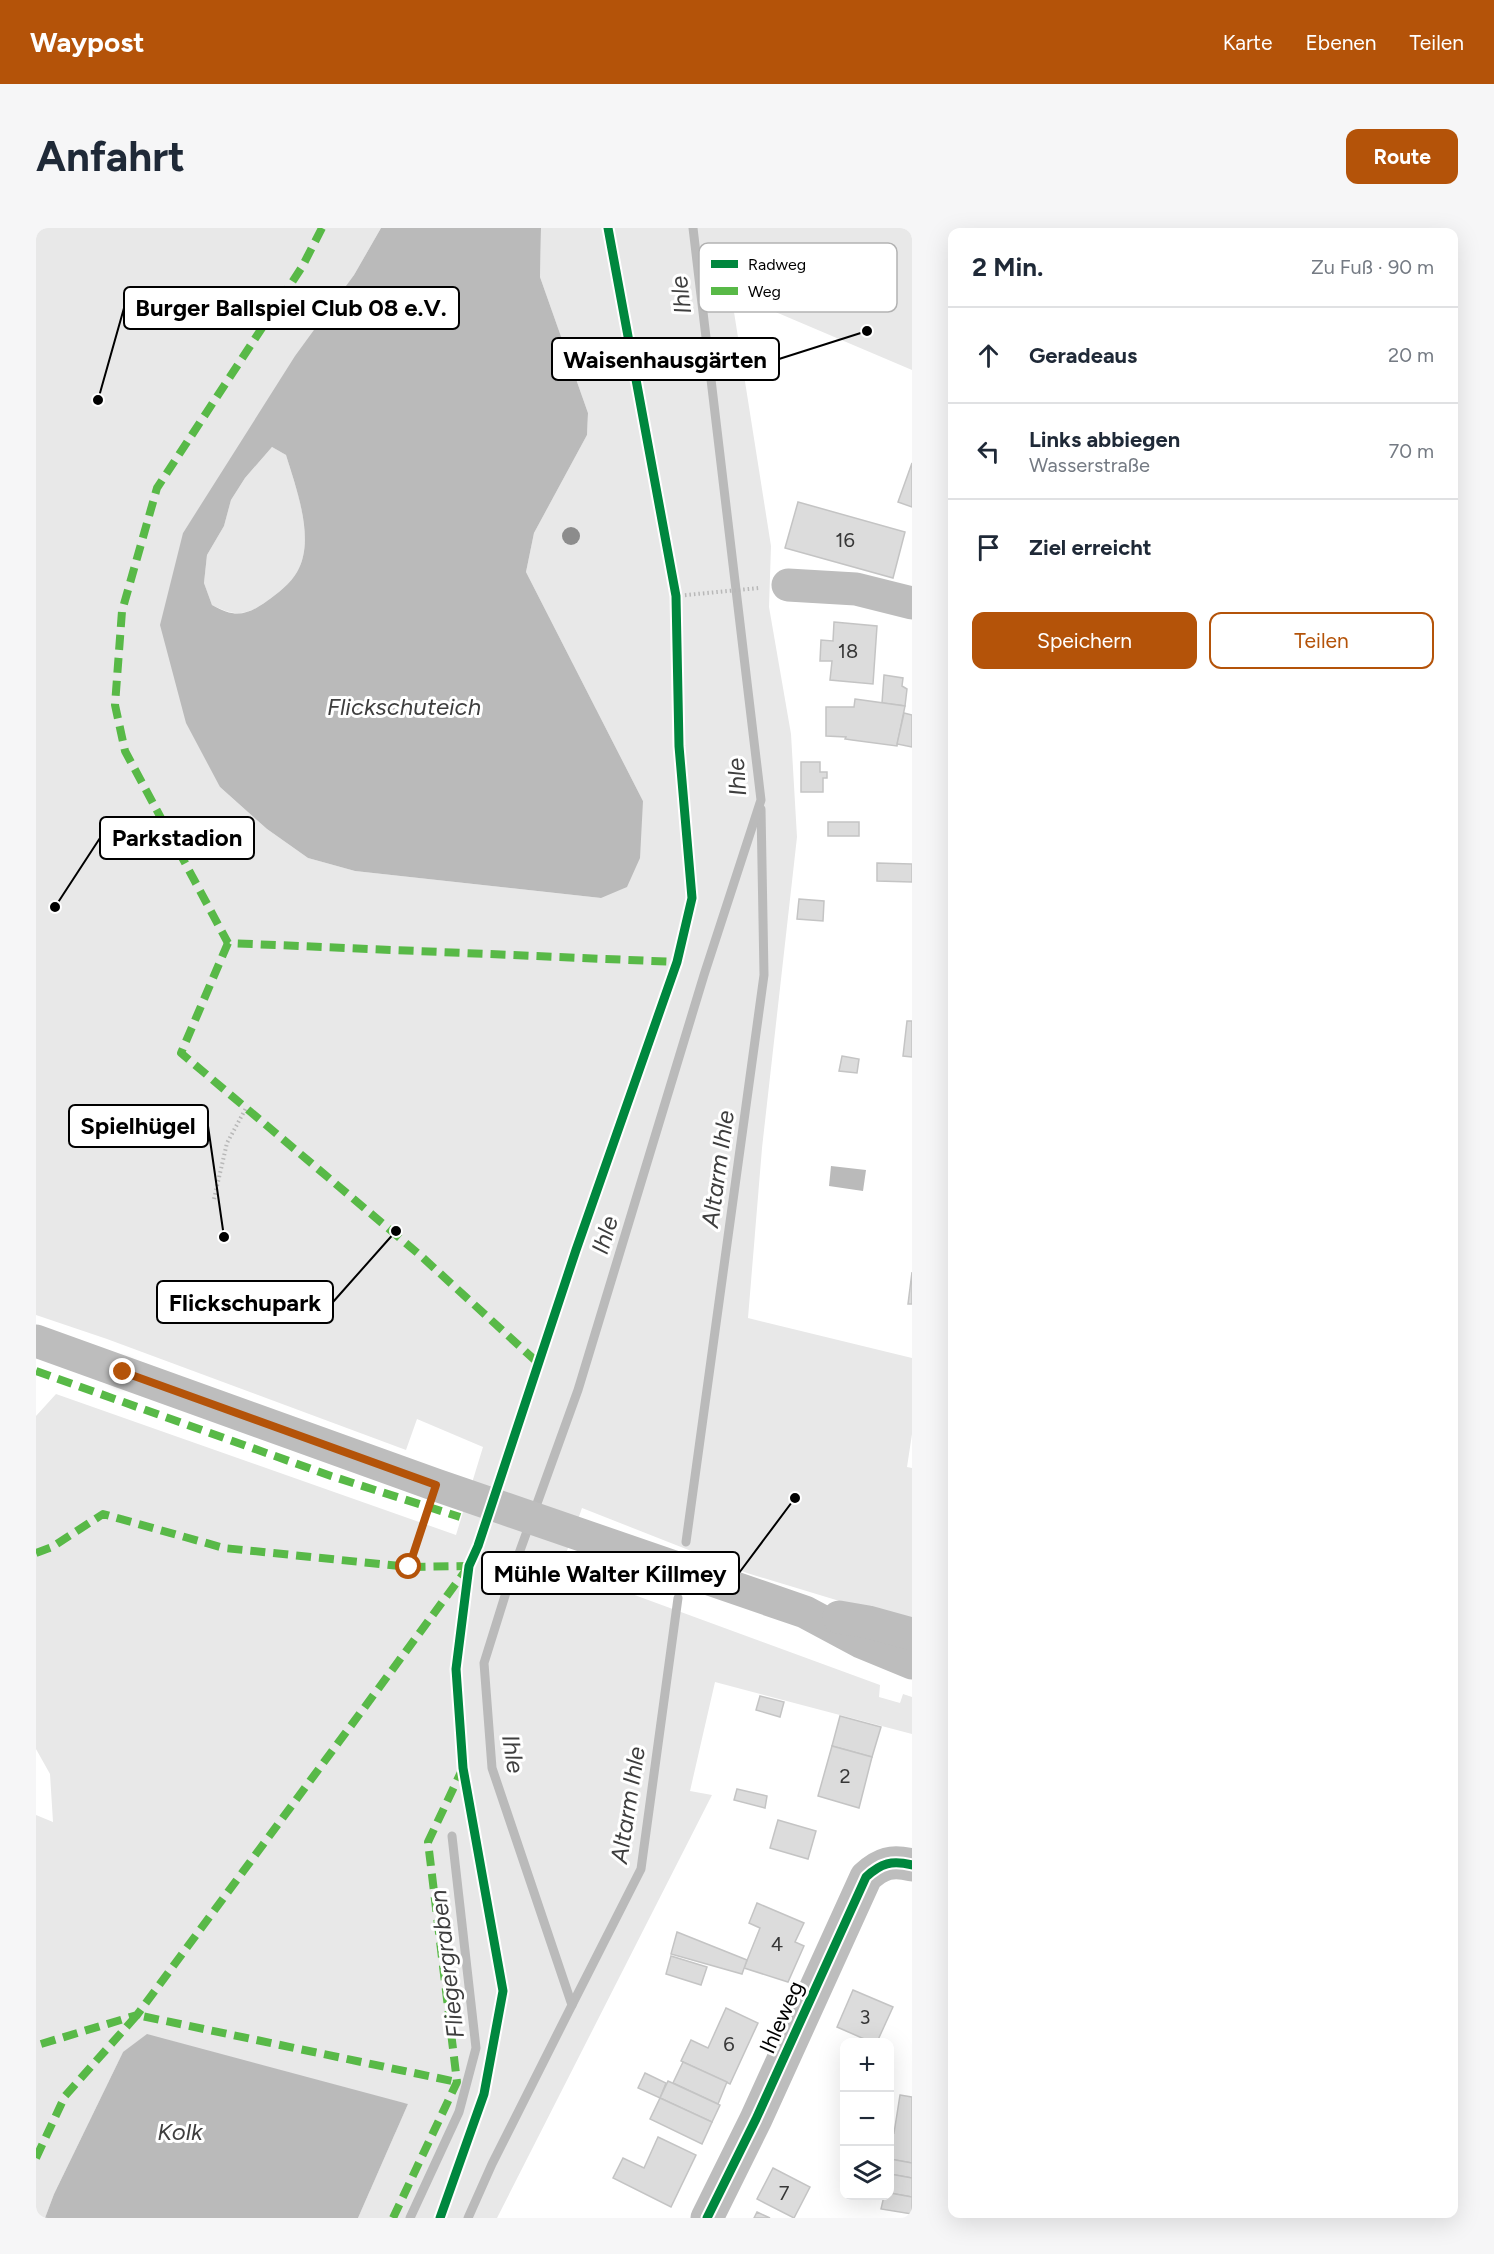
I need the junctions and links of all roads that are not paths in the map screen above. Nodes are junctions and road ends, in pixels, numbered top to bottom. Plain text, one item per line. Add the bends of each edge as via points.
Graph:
1 (775, 586) road end
2 (912, 603) edge
3 (36, 1341) edge
4 (805, 1612) junction
5 (912, 1634) edge
6 (912, 1663) edge
7 (912, 1865) edge
8 (707, 2218) edge

1 - 2 main road via 856,589
3 - 4 main road
4 - 5 main road
4 - 6 main road
7 - 8 main road, Ihleweg via 886,1863 866,1877

